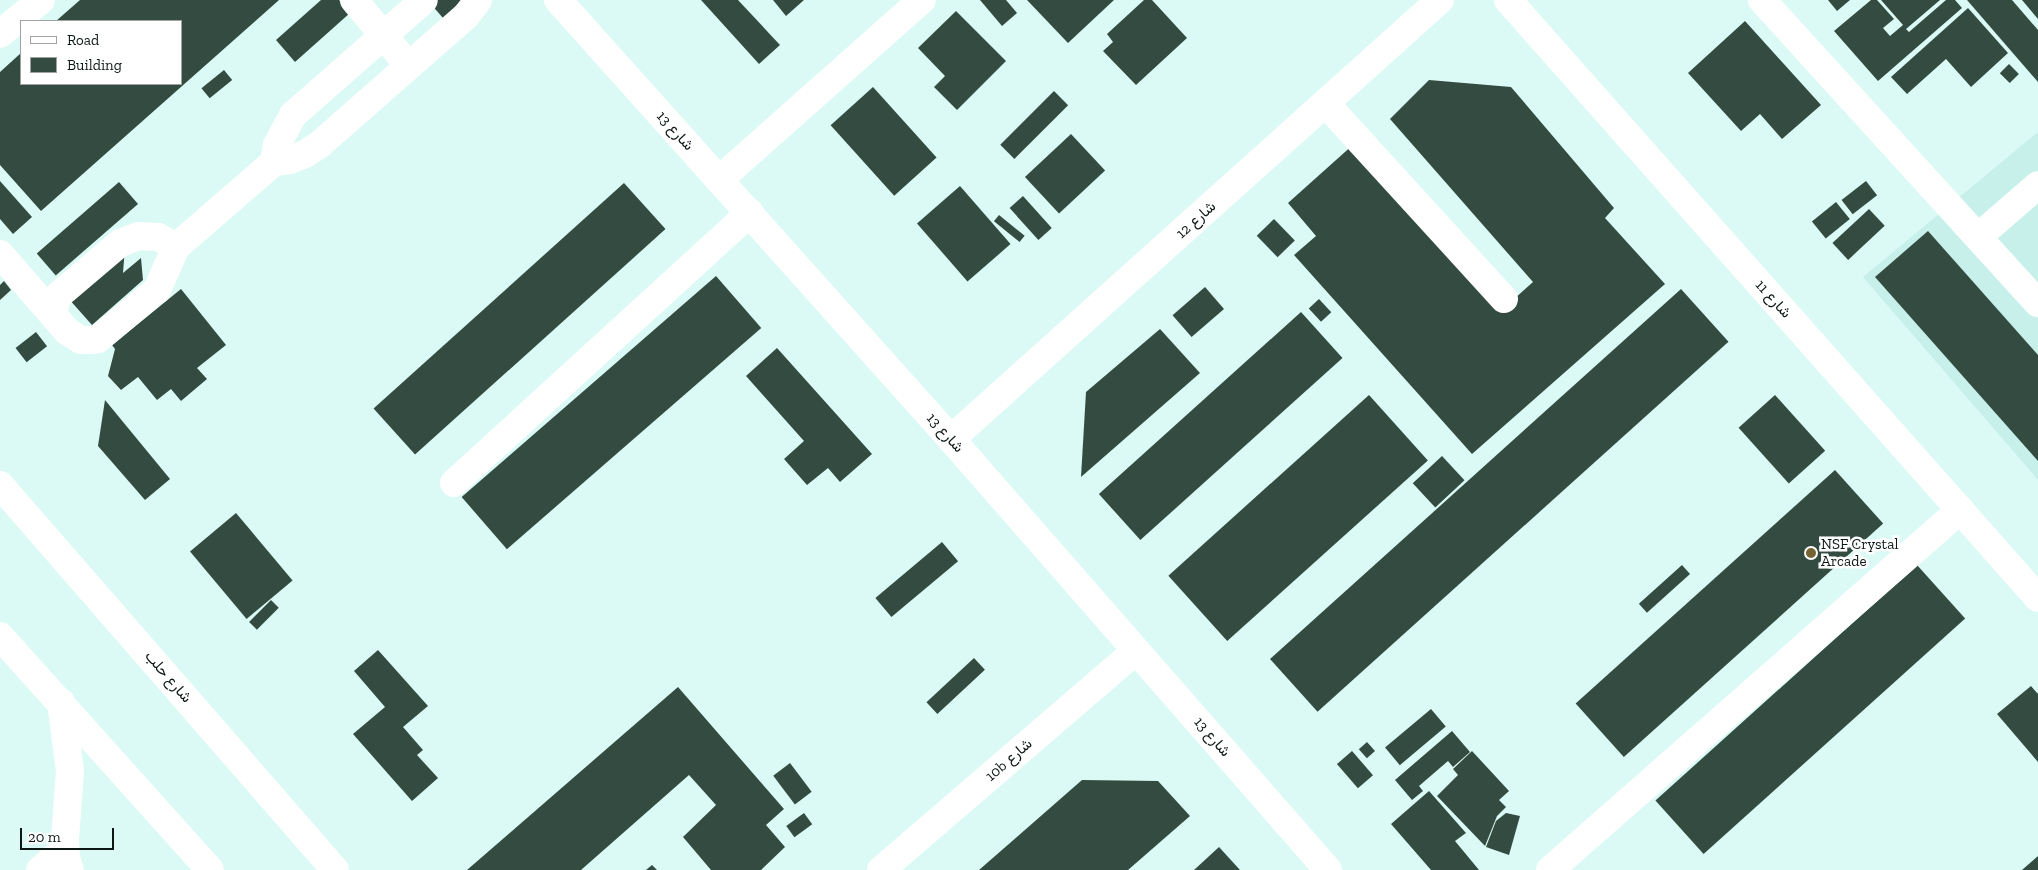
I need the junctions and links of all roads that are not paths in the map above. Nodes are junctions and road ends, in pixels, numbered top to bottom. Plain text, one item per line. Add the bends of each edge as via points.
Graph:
1 (41, 0) edge
2 (354, 0) edge
3 (424, 0) edge
4 (478, 0) edge
5 (558, 0) edge
6 (922, 0) edge
7 (1440, 0) edge
8 (1508, 0) edge
9 (1762, 0) edge
10 (0, 34) edge
11 (384, 36) junction
12 (409, 66) junction
13 (1326, 104) junction
14 (274, 162) junction
15 (720, 180) junction
16 (2038, 184) edge
17 (750, 213) junction
18 (1978, 237) junction
19 (176, 247) junction
20 (0, 254) edge
21 (1504, 299) dead end
22 (2038, 303) edge
23 (54, 316) junction
24 (952, 439) junction
25 (454, 483) dead end
26 (0, 485) edge
27 (1960, 510) junction
28 (2038, 598) edge
29 (0, 636) edge
30 (1136, 651) junction
31 (61, 702) junction
32 (68, 859) edge
33 (40, 870) edge
34 (210, 870) edge
35 (335, 870) edge
36 (881, 870) edge
37 (1328, 870) edge
38 (1550, 870) edge

1 - 10 street
2 - 11 street
3 - 11 street
4 - 12 street via 466,16
5 - 15 street, شارع 13
6 - 15 street
7 - 13 street, شارع 12
8 - 27 street, شارع 11
9 - 18 street
11 - 12 street
11 - 14 street via 293,115 277,145
12 - 14 street via 319,145 290,160
13 - 21 street
13 - 24 street, شارع 12
14 - 19 street
15 - 17 street, شارع 13
16 - 18 street
17 - 24 street, شارع 13
17 - 25 street
18 - 22 street
19 - 23 street via 158,237 138,236 120,243 60,294 55,302
19 - 23 street via 157,290 98,339 81,340
20 - 23 street
24 - 30 street, شارع 13
26 - 35 street, شارع حلب
27 - 28 street, شارع 11
27 - 38 street
29 - 31 street
30 - 36 street, 10b شارع
30 - 37 street, شارع 13
31 - 32 street via 70,771
31 - 34 street
32 - 33 street

